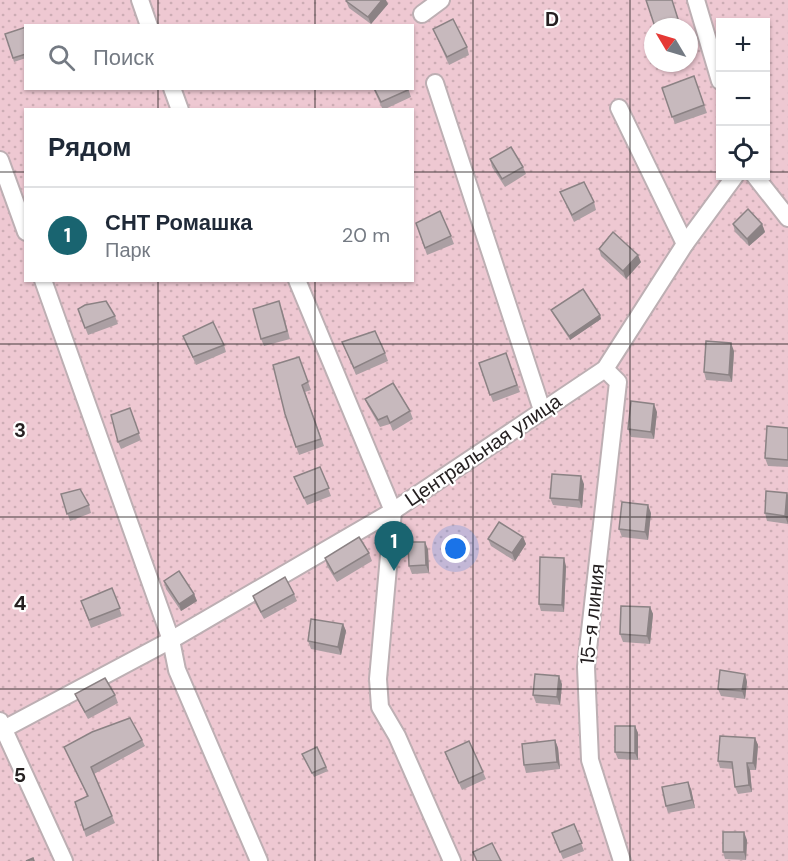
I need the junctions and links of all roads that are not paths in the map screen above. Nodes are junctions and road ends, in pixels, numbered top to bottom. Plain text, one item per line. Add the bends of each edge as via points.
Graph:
1 (140, 0) edge
2 (441, 0) edge
3 (696, 0) edge
4 (422, 14) dead end
5 (148, 24) edge
6 (717, 72) edge
7 (435, 83) dead end
8 (173, 90) edge
9 (179, 108) edge
10 (619, 108) dead end
11 (0, 160) edge
12 (732, 180) edge
13 (758, 180) edge
14 (788, 219) edge
15 (24, 226) edge
16 (685, 244) junction
17 (44, 282) edge
18 (298, 282) edge
19 (605, 369) junction
20 (542, 410) junction
21 (393, 511) junction
22 (171, 640) junction
23 (1, 727) edge
24 (64, 861) edge
25 (259, 861) edge
26 (453, 861) edge
27 (622, 861) edge

1 - 5 street
2 - 4 street
3 - 6 street
7 - 20 street
8 - 9 street
10 - 16 street
11 - 15 street
12 - 16 street, Центральная улица
13 - 14 street
16 - 19 street, Центральная улица
17 - 22 street
18 - 21 street
19 - 20 street, Центральная улица
19 - 27 street, 15-я линия via 618,382 586,667 590,760
20 - 21 street, Центральная улица
21 - 22 street, Центральная улица
21 - 26 street via 378,680 380,707
22 - 23 street, Центральная улица
22 - 25 street via 177,670
23 - 24 street

